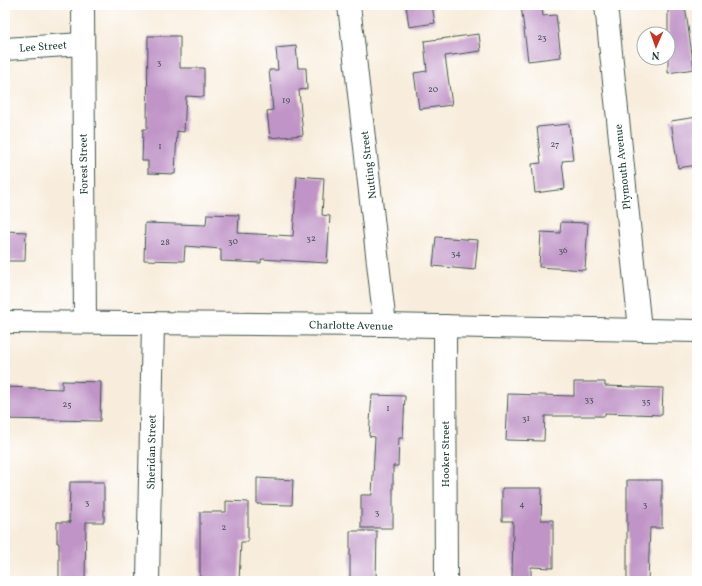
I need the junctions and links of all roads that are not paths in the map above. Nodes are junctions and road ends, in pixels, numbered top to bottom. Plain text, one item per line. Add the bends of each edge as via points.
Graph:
1 (82, 5) edge
2 (349, 5) edge
3 (606, 5) edge
4 (82, 44) junction
5 (5, 49) edge
6 (5, 322) edge
7 (85, 322) junction
8 (153, 323) junction
9 (386, 325) junction
10 (445, 326) junction
11 (640, 329) junction
12 (697, 331) edge
13 (148, 581) edge
14 (446, 581) edge

1 - 4 street, Forest Street
2 - 9 street, Nutting Street
3 - 11 street, Plymouth Avenue
4 - 5 street, Lee Street
4 - 7 street, Forest Street
6 - 7 street, Charlotte Avenue
7 - 8 street, Charlotte Avenue
8 - 9 street, Charlotte Avenue
8 - 13 street, Sheridan Street
9 - 10 street, Charlotte Avenue
10 - 11 street, Charlotte Avenue
10 - 14 street, Hooker Street
11 - 12 street, Charlotte Avenue

